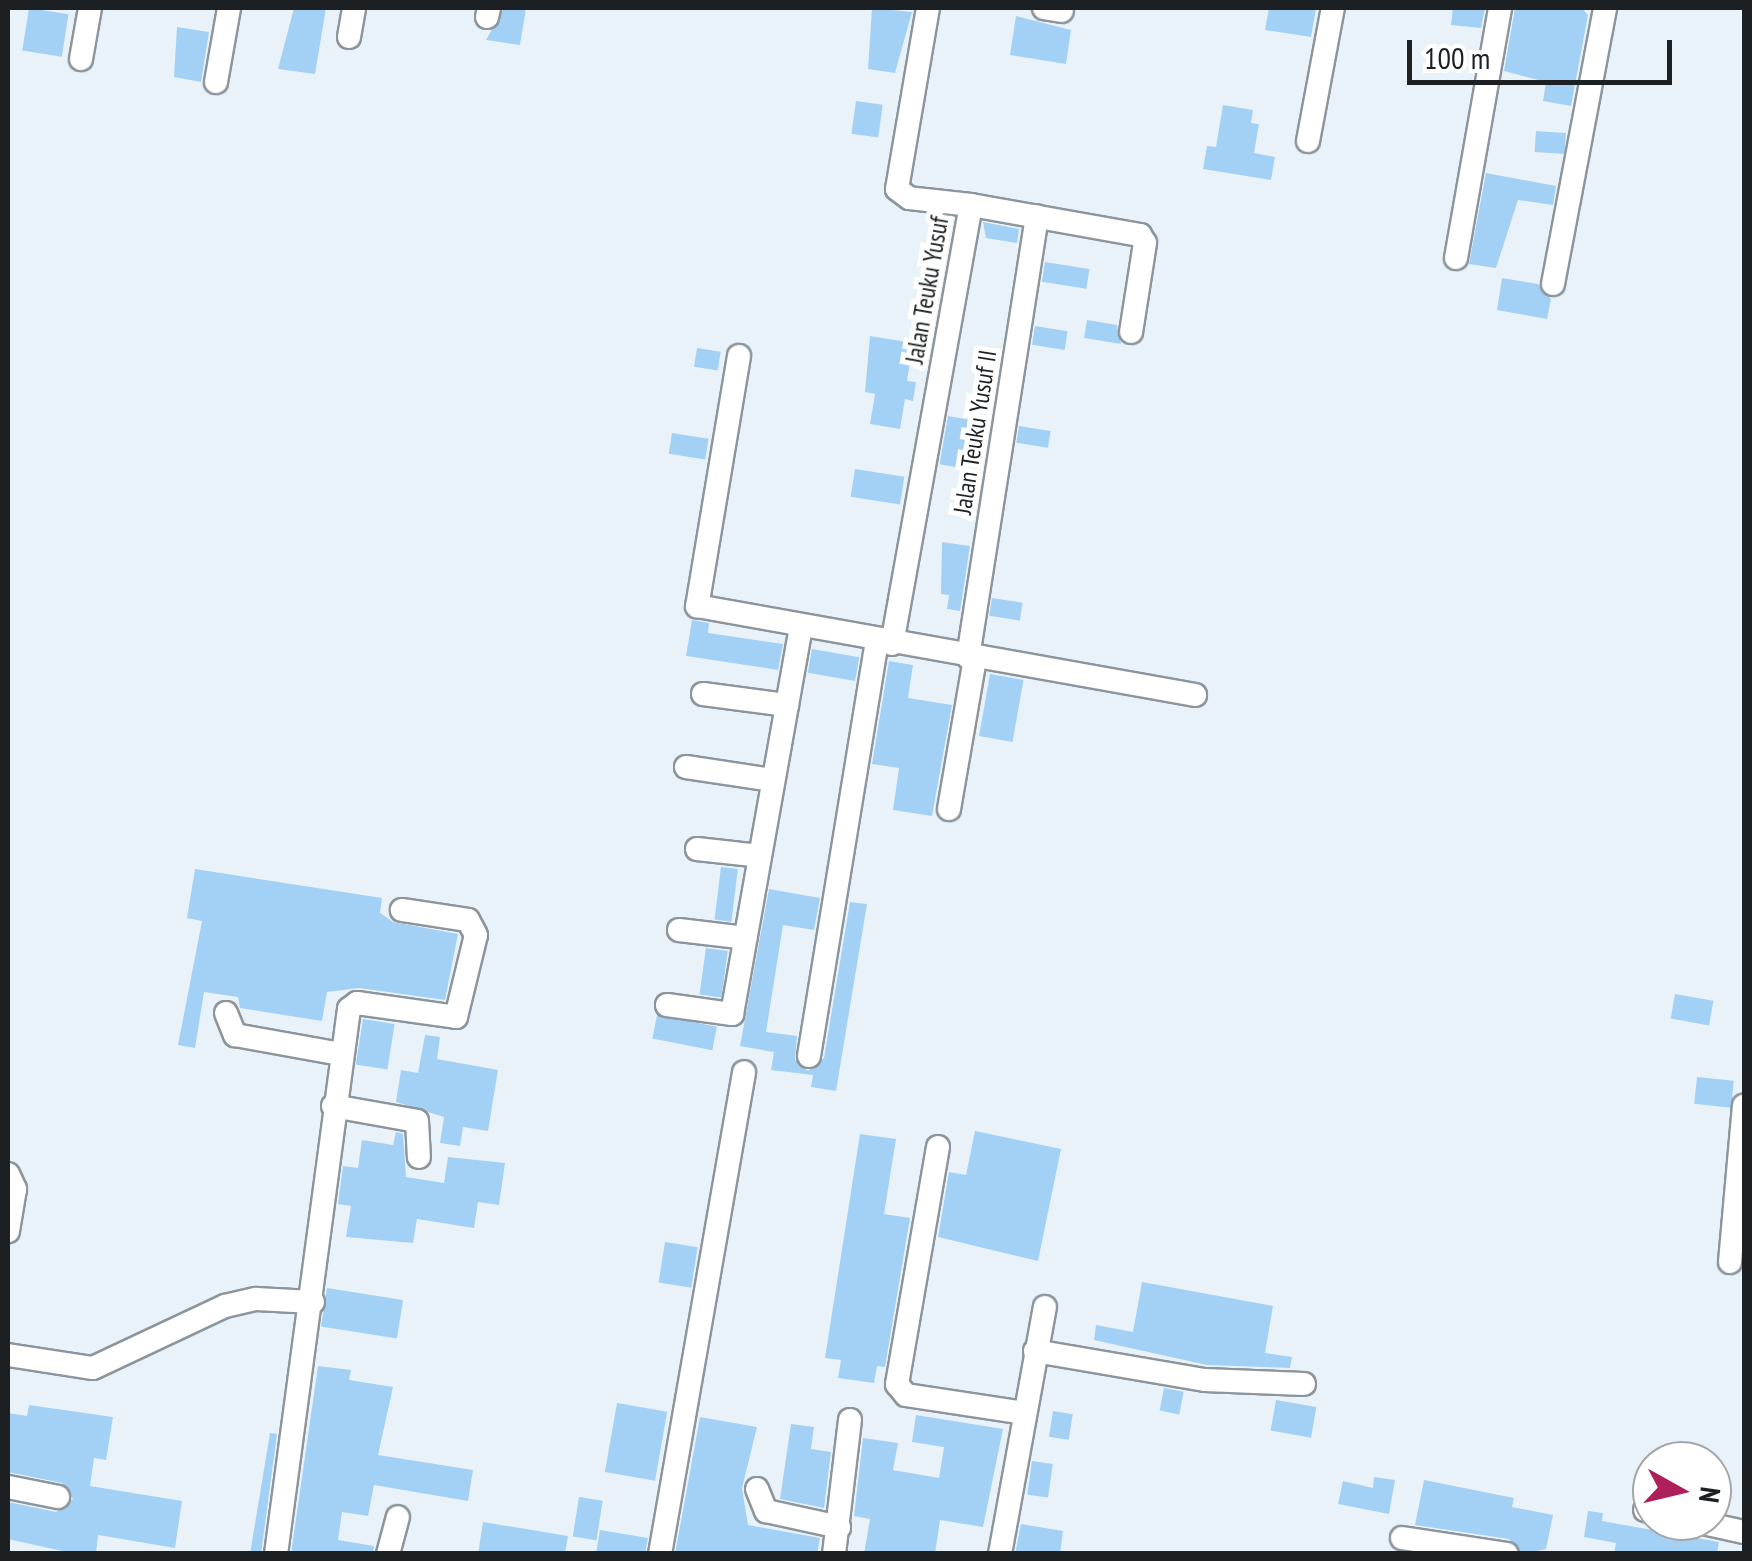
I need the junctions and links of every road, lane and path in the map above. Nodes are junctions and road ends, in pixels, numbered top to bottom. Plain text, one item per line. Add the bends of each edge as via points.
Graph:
1 (90, 8) edge
2 (230, 8) edge
3 (354, 8) edge
4 (928, 8) edge
5 (1333, 8) edge
6 (1500, 8) edge
7 (1605, 8) edge
8 (349, 37) dead end
9 (81, 59) dead end
10 (216, 82) dead end
11 (1308, 141) dead end
12 (970, 205) junction
13 (1037, 216) junction
14 (1456, 258) dead end
15 (1554, 284) dead end
16 (1131, 332) dead end
17 (739, 356) dead end
18 (801, 626) junction
19 (885, 642) junction
20 (971, 657) junction
21 (704, 694) dead end
22 (1195, 695) dead end
23 (786, 705) junction
24 (686, 767) dead end
25 (773, 780) junction
26 (948, 809) dead end
27 (698, 849) dead end
28 (760, 856) junction
29 (402, 910) dead end
30 (679, 930) dead end
31 (746, 938) junction
32 (667, 1005) dead end
33 (226, 1012) dead end
34 (341, 1054) junction
35 (810, 1056) dead end
36 (744, 1072) dead end
37 (333, 1106) junction
38 (1744, 1106) edge
39 (938, 1147) dead end
40 (419, 1157) dead end
41 (8, 1174) edge
42 (8, 1231) edge
43 (1730, 1262) dead end
44 (313, 1302) junction
45 (1045, 1306) dead end
46 (1036, 1351) junction
47 (8, 1355) edge
48 (1304, 1384) dead end
49 (1025, 1412) junction
50 (850, 1420) dead end
51 (8, 1487) edge
52 (758, 1489) dead end
53 (58, 1498) dead end
54 (398, 1518) dead end
55 (838, 1527) junction
56 (1402, 1538) dead end
57 (1469, 1550) edge
58 (276, 1554) edge
59 (388, 1554) edge
60 (660, 1554) edge
61 (834, 1554) edge
62 (1000, 1554) edge
63 (1507, 1554) edge

1 - 9 street
2 - 10 street
3 - 8 street
4 - 12 street, Jalan Teuku Yusuf via 897,189 910,198
5 - 11 street
6 - 14 street
7 - 15 street
12 - 13 street
12 - 19 street, Jalan Teuku Yusuf
13 - 16 street via 1142,236
13 - 20 street, Jalan Teuku Yusuf II
17 - 18 street via 697,606
18 - 19 street
18 - 23 street
19 - 20 street
19 - 35 street, Jalan Teuku Yusuf
20 - 22 street
20 - 26 street, Jalan Teuku Yusuf II
21 - 23 street
23 - 25 street
24 - 25 street
25 - 28 street
27 - 28 street
28 - 31 street
29 - 34 street via 475,926 458,1016 355,1003
30 - 31 street
31 - 32 street via 732,1014
33 - 34 street via 235,1035
34 - 37 street
36 - 60 street
37 - 40 street via 418,1122
37 - 44 street
38 - 43 street
39 - 49 street via 897,1384 906,1395
41 - 42 street via 14,1188
44 - 47 street via 256,1299 225,1306 92,1368
44 - 58 street
45 - 46 street
46 - 48 street via 1205,1380
46 - 49 street
49 - 62 street
50 - 55 street
51 - 53 street
52 - 55 street via 766,1510
54 - 59 street
55 - 61 street
56 - 57 street
57 - 63 street

